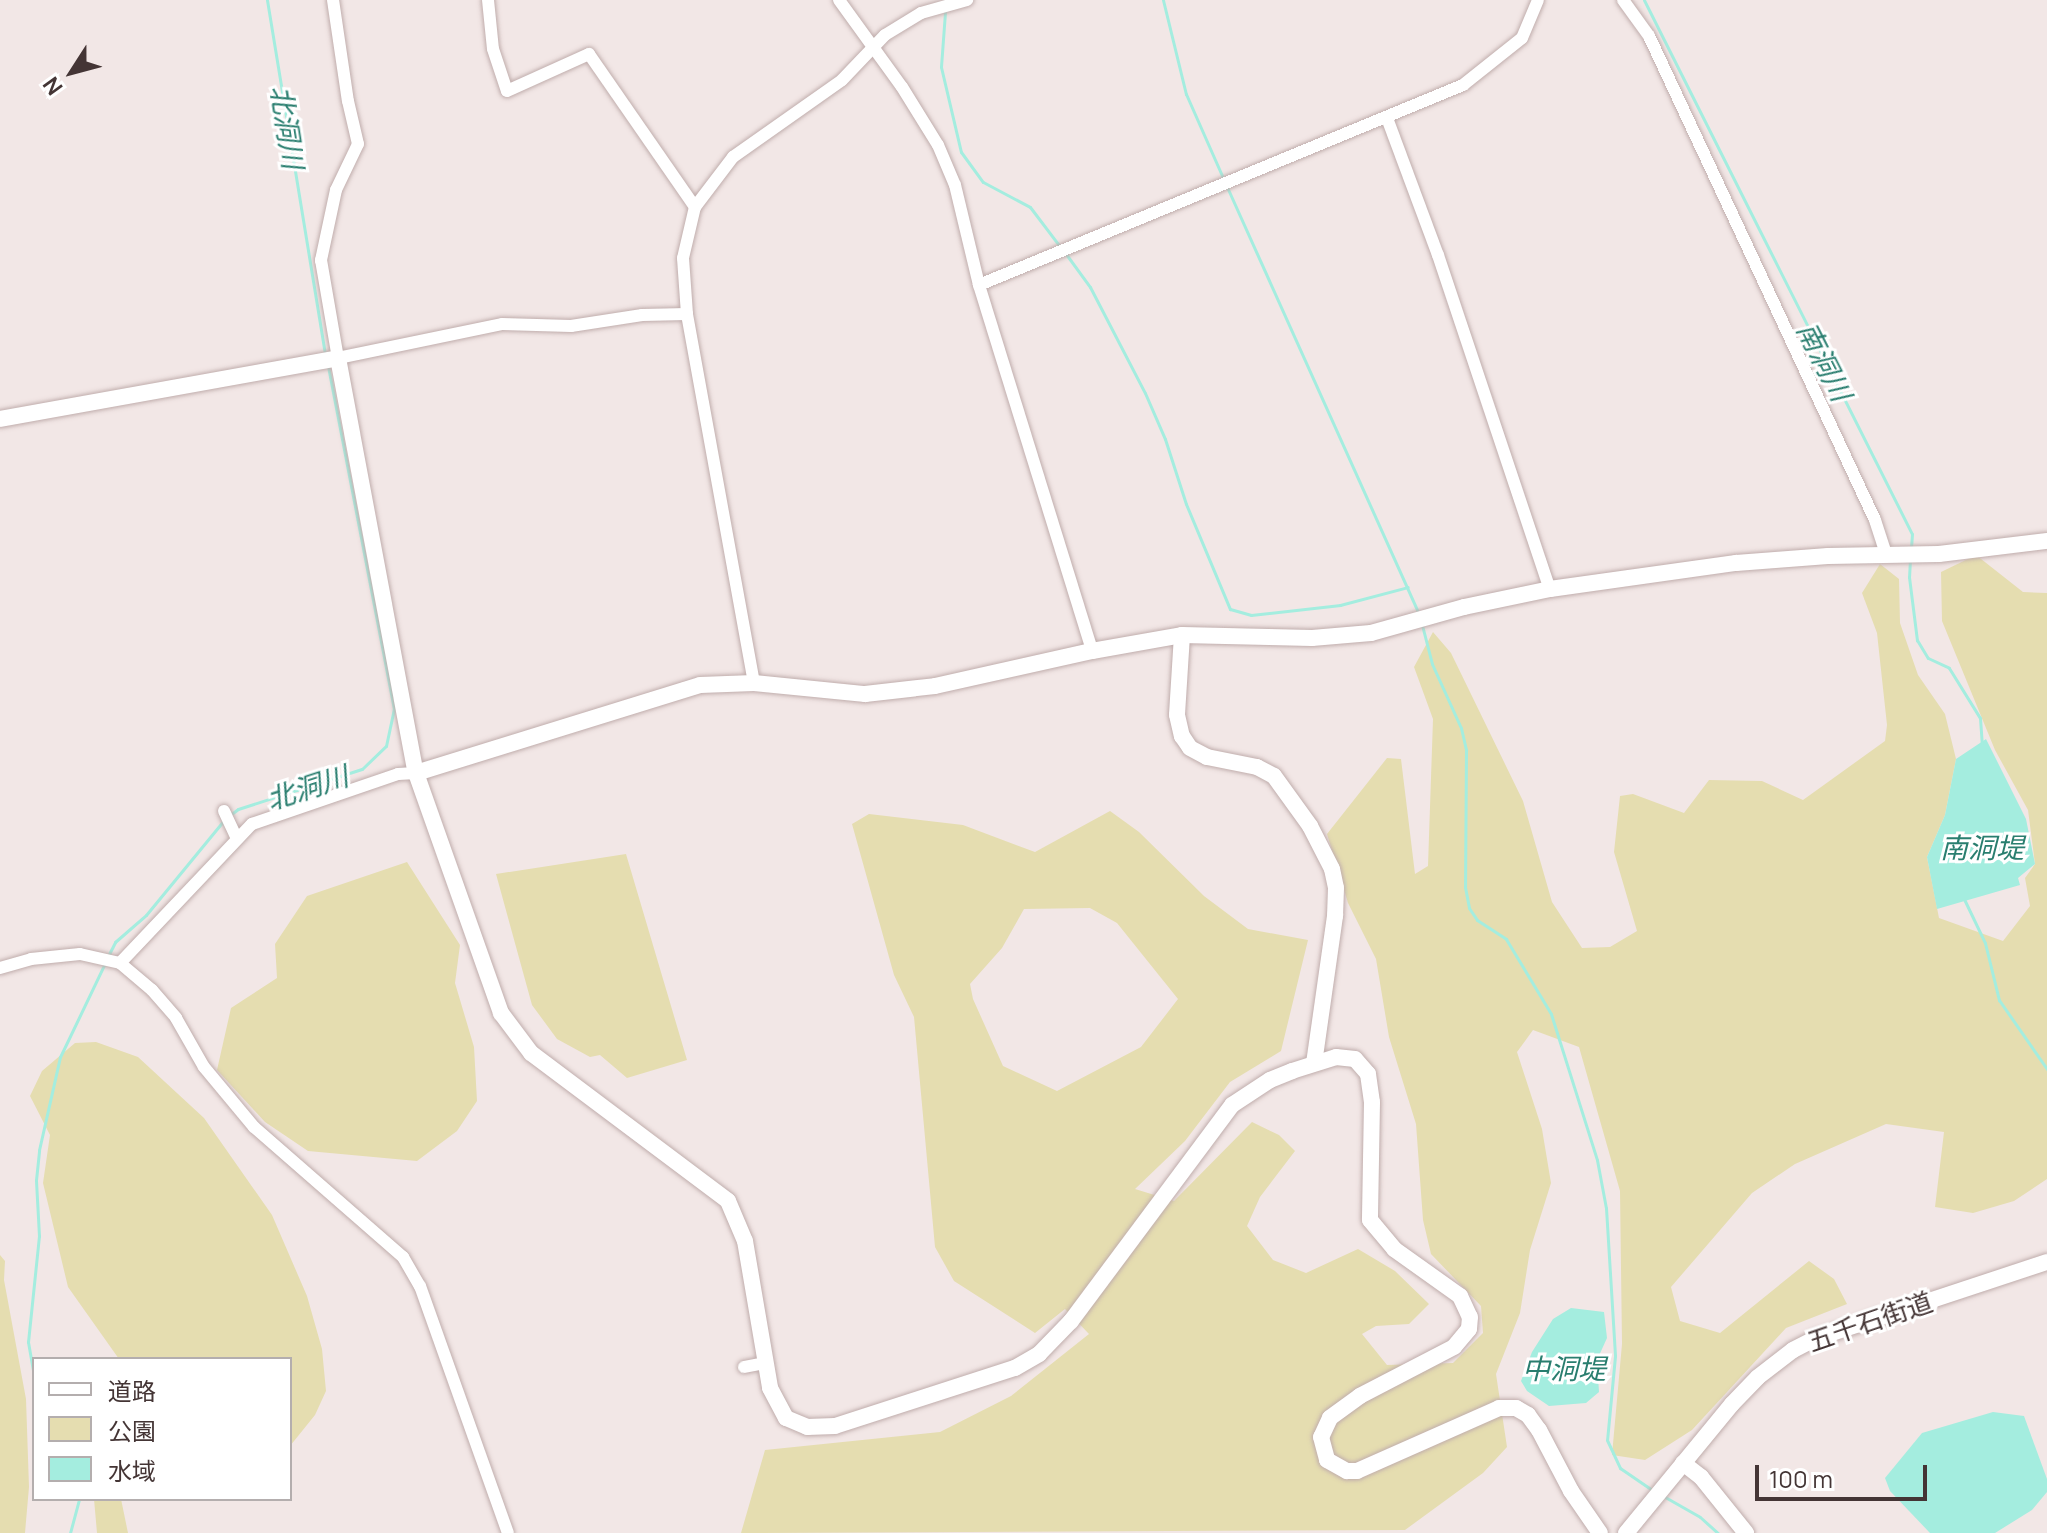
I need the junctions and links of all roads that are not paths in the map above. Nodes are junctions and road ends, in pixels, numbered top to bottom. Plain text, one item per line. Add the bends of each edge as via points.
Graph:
1 (333, 0) edge
2 (488, 0) edge
3 (839, 0) edge
4 (967, 0) edge
5 (1538, 0) edge
6 (1623, 0) edge
7 (871, 47) junction
8 (1387, 118) junction
9 (695, 207) junction
10 (979, 285) junction
11 (687, 314) junction
12 (338, 358) junction
13 (0, 419) edge
14 (2047, 541) edge
15 (1887, 556) junction
16 (1550, 589) junction
17 (1182, 635) junction
18 (1092, 651) junction
19 (754, 683) junction
20 (416, 773) junction
21 (224, 811) dead end
22 (236, 837) junction
23 (120, 963) junction
24 (0, 968) edge
25 (1314, 1063) junction
26 (2047, 1262) edge
27 (764, 1363) junction
28 (744, 1367) dead end
29 (1683, 1463) junction
30 (508, 1533) edge
31 (1600, 1533) edge
32 (1626, 1533) edge
33 (1746, 1533) edge

1 - 12 street via 358,144 336,190 321,260
2 - 9 street via 493,49 507,91 589,54
3 - 7 street
4 - 7 street via 921,13
5 - 8 street via 1522,38 1491,65 1463,85
6 - 15 street via 1649,36 1875,520
7 - 9 street via 842,80 733,157
7 - 10 street via 938,145 955,185
8 - 10 street
8 - 16 street
9 - 11 street via 683,258
10 - 18 street
11 - 12 street via 571,326 502,324
11 - 19 street
12 - 13 street
12 - 20 street
14 - 15 street
15 - 16 street via 1736,563
16 - 17 street via 1371,633 1312,638
17 - 18 street
17 - 25 street via 1177,715 1182,736 1190,748 1207,757 1257,767 1274,776 1310,826 1332,869 1335,916
18 - 19 street via 935,686 865,694
19 - 20 street via 678,689
20 - 22 street via 313,802 252,824
20 - 27 street via 501,1013 516,1038 728,1201 745,1241
21 - 22 street
22 - 23 street
23 - 24 street via 80,954
23 - 30 street via 176,1018 204,1067 254,1127 403,1257 420,1286
25 - 27 street via 1270,1080 1232,1105 1071,1321 1039,1354 1015,1368 820,1429 786,1418
25 - 31 street via 1355,1059 1368,1074 1370,1220 1394,1249 1460,1296 1470,1317 1469,1329 1454,1347 1338,1409 1321,1437 1327,1460 1357,1471 1486,1413 1516,1408 1539,1430
26 - 29 street, 五千石街道 via 1793,1350 1758,1377
27 - 28 street
29 - 32 street, 五千石街道
29 - 33 street via 1701,1477

